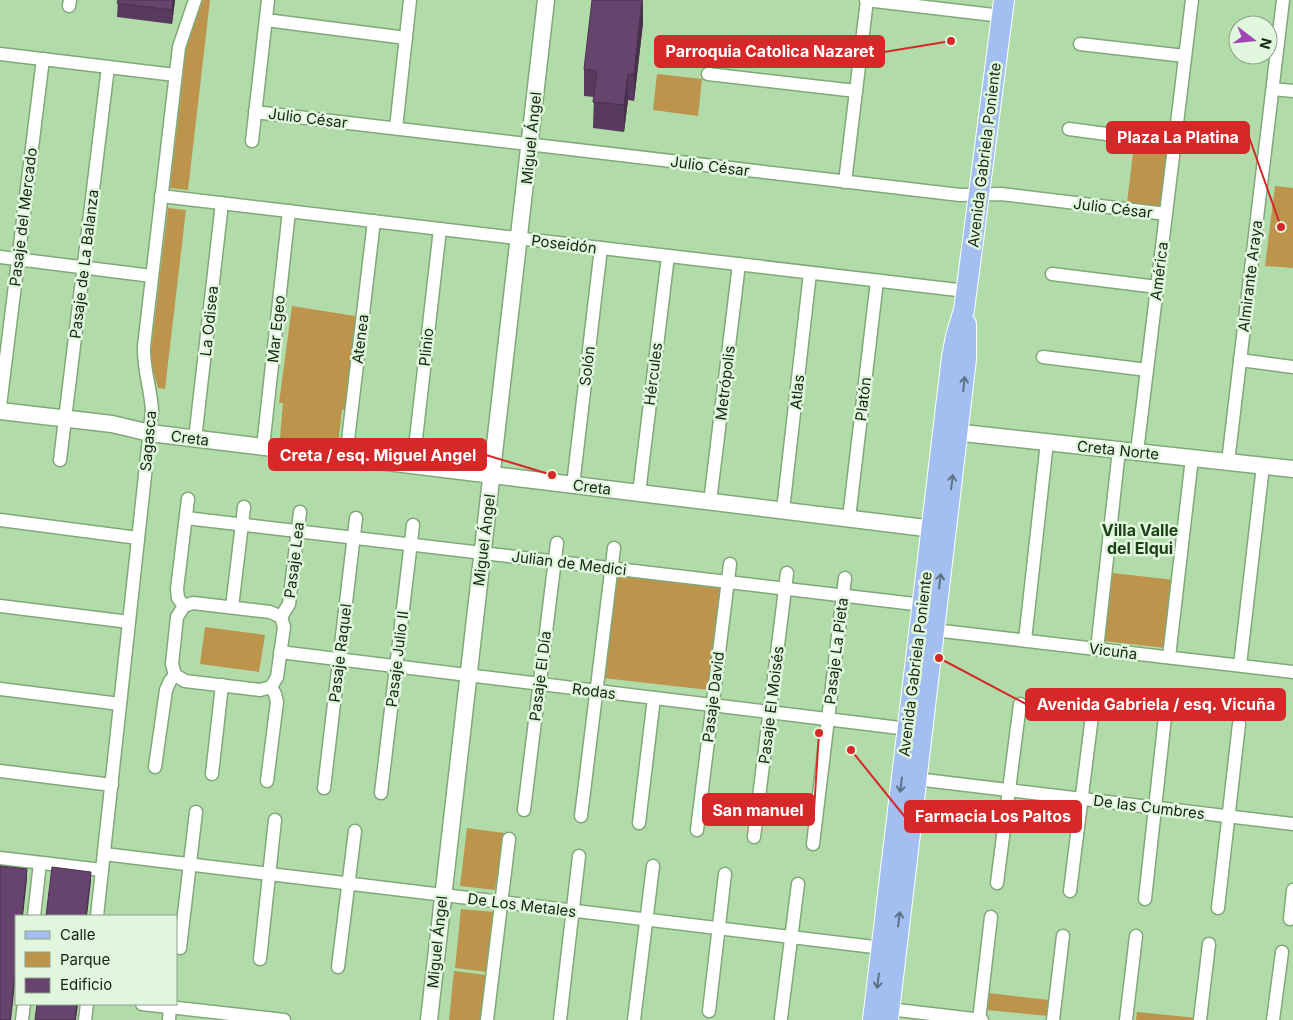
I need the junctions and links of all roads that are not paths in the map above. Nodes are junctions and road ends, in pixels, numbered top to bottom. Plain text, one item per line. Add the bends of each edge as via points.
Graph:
1 (195, 0) edge
2 (268, 0) edge
3 (410, 0) edge
4 (546, 0) edge
5 (867, 0) edge
6 (1192, 0) edge
7 (1283, 0) edge
8 (1003, 8) edge
9 (266, 20) junction
10 (406, 38) junction
11 (1080, 44) dead end
12 (0, 54) edge
13 (1185, 56) junction
14 (43, 59) junction
15 (108, 67) junction
16 (708, 74) dead end
17 (176, 75) junction
18 (1273, 89) junction
19 (856, 91) junction
20 (1293, 91) edge
21 (255, 112) junction
22 (396, 128) junction
23 (1069, 129) dead end
24 (252, 141) dead end
25 (1174, 143) junction
26 (531, 144) junction
27 (846, 182) junction
28 (980, 194) junction
29 (161, 196) junction
30 (222, 204) junction
31 (289, 211) junction
32 (1166, 214) junction
33 (374, 221) junction
34 (440, 229) junction
35 (520, 238) junction
36 (601, 248) junction
37 (668, 256) junction
38 (0, 257) edge
39 (18, 259) junction
40 (739, 264) junction
41 (83, 267) junction
42 (810, 273) junction
43 (1052, 274) dead end
44 (152, 276) junction
45 (877, 281) junction
46 (1157, 287) junction
47 (965, 301) junction
48 (1043, 357) dead end
49 (1240, 360) junction
50 (1293, 367) edge
51 (1147, 370) junction
52 (0, 406) edge
53 (0, 411) edge
54 (65, 418) junction
55 (951, 432) junction
56 (150, 434) junction
57 (195, 439) junction
58 (1047, 442) junction
59 (263, 447) junction
60 (1119, 450) junction
61 (1136, 452) junction
62 (346, 457) junction
63 (1192, 458) junction
64 (60, 460) dead end
65 (1228, 462) junction
66 (413, 465) junction
67 (1264, 466) junction
68 (1293, 470) edge
69 (492, 475) junction
70 (573, 485) junction
71 (639, 493) junction
72 (188, 499) dead end
73 (710, 502) junction
74 (244, 506) dead end
75 (784, 510) junction
76 (300, 512) dead end
77 (186, 518) junction
78 (356, 518) dead end
79 (849, 518) junction
80 (0, 520) edge
81 (242, 525) junction
82 (414, 525) dead end
83 (939, 529) junction
84 (297, 532) junction
85 (138, 538) junction
86 (353, 538) junction
87 (557, 543) dead end
88 (411, 545) junction
89 (614, 548) dead end
90 (483, 553) junction
91 (554, 562) junction
92 (730, 564) dead end
93 (612, 568) junction
94 (787, 572) dead end
95 (845, 578) dead end
96 (728, 582) junction
97 (785, 589) junction
98 (843, 595) junction
99 (922, 605) junction
100 (0, 606) edge
101 (184, 606) junction
102 (232, 607) junction
103 (281, 617) junction
104 (129, 622) junction
105 (934, 630) junction
106 (1026, 640) junction
107 (1097, 649) junction
108 (280, 652) junction
109 (1169, 657) junction
110 (339, 660) junction
111 (1240, 665) junction
112 (396, 667) junction
113 (1293, 672) edge
114 (175, 675) junction
115 (468, 676) junction
116 (540, 684) junction
117 (222, 685) junction
118 (271, 687) junction
119 (0, 689) edge
120 (597, 691) junction
121 (654, 698) junction
122 (120, 704) junction
123 (1020, 704) dead end
124 (712, 706) junction
125 (1093, 708) dead end
126 (770, 712) junction
127 (1165, 717) dead end
128 (828, 720) junction
129 (1239, 724) dead end
130 (908, 729) junction
131 (155, 767) dead end
132 (0, 771) edge
133 (212, 774) dead end
134 (916, 780) junction
135 (267, 781) dead end
136 (112, 784) junction
137 (324, 788) dead end
138 (1009, 790) junction
139 (381, 793) dead end
140 (1082, 799) junction
141 (1155, 808) junction
142 (524, 810) dead end
143 (196, 812) dead end
144 (581, 816) dead end
145 (1228, 816) junction
146 (275, 820) dead end
147 (638, 823) dead end
148 (1293, 824) edge
149 (697, 830) dead end
150 (355, 831) dead end
151 (754, 837) dead end
152 (509, 839) dead end
153 (813, 844) dead end
154 (104, 854) junction
155 (579, 856) dead end
156 (0, 858) edge
157 (40, 863) junction
158 (190, 865) junction
159 (653, 866) dead end
160 (102, 870) junction
161 (269, 874) junction
162 (725, 874) dead end
163 (997, 883) dead end
164 (348, 884) junction
165 (798, 884) dead end
166 (1293, 890) edge
167 (1070, 891) dead end
168 (442, 895) junction
169 (1145, 899) dead end
170 (501, 902) junction
171 (1218, 908) dead end
172 (573, 911) junction
173 (34, 915) edge
174 (97, 915) edge
175 (991, 917) dead end
176 (1290, 919) dead end
177 (646, 920) junction
178 (719, 929) junction
179 (1063, 936) dead end
180 (1136, 936) dead end
181 (791, 938) junction
182 (1209, 944) dead end
183 (180, 948) dead end
184 (882, 948) junction
185 (1282, 952) dead end
186 (260, 959) dead end
187 (338, 967) dead end
188 (24, 1005) edge
189 (87, 1005) edge
190 (145, 1005) edge
191 (709, 1011) dead end
192 (170, 1014) edge
193 (883, 1016) edge
194 (251, 1018) edge
195 (781, 1018) dead end
196 (22, 1020) edge
197 (85, 1020) edge
198 (284, 1020) edge
199 (429, 1020) edge
200 (487, 1020) edge
201 (560, 1020) edge
202 (634, 1020) edge
203 (980, 1020) edge
204 (1053, 1020) edge
205 (1126, 1020) edge
206 (1200, 1020) edge
207 (1273, 1020) edge

1 - 17 street, Sagasca via 182,34
2 - 9 street
3 - 10 street
4 - 26 street, Miguel Ángel
5 - 8 street
5 - 19 street
6 - 13 street, América
7 - 18 street, Almirante Araya
8 - 28 main road, Avenida Gabriela Poniente
9 - 10 street
9 - 21 street
10 - 22 street
11 - 13 street
12 - 14 street
13 - 25 street, América
14 - 15 street
14 - 39 street, Pasaje del Mercado
15 - 17 street
15 - 41 street, Pasaje de La Balanza
16 - 19 street
17 - 29 street, Sagasca
18 - 20 street
18 - 49 street, Almirante Araya
19 - 27 street
21 - 22 street, Julio César
21 - 24 street
22 - 26 street, Julio César
23 - 25 street
25 - 32 street, América
26 - 27 street, Julio César
26 - 35 street, Miguel Ángel
27 - 28 street, Julio César via 960,195
28 - 32 street, Julio César
28 - 47 main road, Avenida Gabriela Poniente
29 - 30 street, Poseidón
29 - 44 street, Sagasca
30 - 31 street, Poseidón
30 - 57 street, La Odisea
31 - 33 street, Poseidón
31 - 59 street, Mar Egeo
32 - 46 street, América
33 - 34 street, Poseidón
33 - 62 street, Atenea
34 - 35 street, Poseidón
34 - 66 street, Plinio
35 - 36 street, Poseidón
35 - 69 street, Miguel Ángel
36 - 37 street, Poseidón
36 - 70 street, Solón
37 - 40 street, Poseidón
37 - 71 street, Hércules
38 - 39 street
39 - 41 street
39 - 52 street, Pasaje del Mercado
40 - 42 street, Poseidón
40 - 73 street, Metrópolis
41 - 44 street
41 - 54 street, Pasaje de La Balanza
42 - 45 street, Poseidón
42 - 75 street, Atlas
43 - 46 street
44 - 56 street, Sagasca via 143,358 151,401
45 - 47 street, Poseidón
45 - 79 street, Platón
46 - 51 street, América
47 - 55 main road, Avenida Gabriela Poniente via 967,344
48 - 51 street
49 - 50 street
49 - 65 street, Almirante Araya
51 - 61 street, América
53 - 54 street, Creta
54 - 56 street, Creta via 112,424
54 - 64 street, Pasaje de La Balanza
55 - 58 street, Creta Norte
55 - 83 main road, Avenida Gabriela Poniente
56 - 57 street, Creta
56 - 85 street, Sagasca
57 - 59 street, Creta
58 - 60 street, Creta Norte
58 - 106 street
59 - 62 street, Creta
60 - 61 street, Creta Norte
60 - 107 street
61 - 63 street, Creta Norte
62 - 66 street, Creta
63 - 65 street, Creta Norte
63 - 109 street
65 - 67 street, Creta Norte
66 - 69 street, Creta
67 - 68 street, Creta Norte
67 - 111 street
69 - 70 street, Creta
69 - 90 street, Miguel Ángel
70 - 71 street, Creta
71 - 73 street, Creta
72 - 77 street
73 - 75 street, Creta
74 - 81 street
75 - 79 street, Creta
76 - 84 street, Pasaje Lea
77 - 81 street, Julian de Medici
77 - 101 street via 177,589 178,598
78 - 86 street, Pasaje Raquel
79 - 83 street, Creta
80 - 85 street
81 - 84 street, Julian de Medici
81 - 102 street
82 - 88 street, Pasaje Julio II
83 - 99 main road, Avenida Gabriela Poniente
105 -> 83 main road, Avenida Gabriela Poniente
84 - 86 street, Julian de Medici
84 - 103 street, Pasaje Lea via 289,604
85 - 104 street, Sagasca
86 - 88 street, Julian de Medici
86 - 110 street, Pasaje Raquel
87 - 91 street, Pasaje El Día
88 - 90 street, Julian de Medici
88 - 112 street, Pasaje Julio II
89 - 93 street
90 - 91 street, Julian de Medici
90 - 115 street, Miguel Ángel
91 - 93 street, Julian de Medici
91 - 116 street, Pasaje El Día
92 - 96 street, Pasaje David
93 - 96 street, Julian de Medici
93 - 120 street
94 - 97 street, Pasaje El Moisés
95 - 98 street, Pasaje La Pieta
96 - 97 street, Julian de Medici
96 - 124 street, Pasaje David
97 - 98 street, Julian de Medici
97 - 126 street, Pasaje El Moisés
98 - 99 street, Julian de Medici
98 - 128 street, Pasaje La Pieta
99 - 130 main road, Avenida Gabriela Poniente
100 - 104 street
101 - 102 street via 193,602
101 - 114 street via 177,617 172,664
102 - 103 street via 270,612
103 - 108 street, Pasaje Lea via 284,627
104 - 122 street, Sagasca
105 - 106 street, Vicuña
105 - 134 main road, Avenida Gabriela Poniente
106 - 107 street, Vicuña
107 - 109 street, Vicuña
108 - 110 street, Rodas
108 - 118 street, Pasaje Lea via 277,677
109 - 111 street, Vicuña
110 - 112 street, Rodas
110 - 137 street, Pasaje Raquel
111 - 113 street, Vicuña
112 - 115 street, Rodas
112 - 139 street, Pasaje Julio II
114 - 117 street via 185,681
114 - 131 street via 166,690
115 - 116 street, Rodas
115 - 168 street, Miguel Ángel
116 - 120 street, Rodas
116 - 142 street, Pasaje El Día
117 - 118 street via 264,690
117 - 133 street
118 - 135 street, Pasaje Lea via 277,702
119 - 122 street
120 - 121 street, Rodas
120 - 144 street
121 - 124 street, Rodas
121 - 147 street
122 - 136 street, Sagasca
123 - 138 street
124 - 126 street, Rodas
124 - 149 street, Pasaje David
125 - 140 street
126 - 128 street, Rodas
126 - 151 street, Pasaje El Moisés
127 - 141 street
128 - 130 street, Rodas
128 - 153 street, Pasaje La Pieta
129 - 145 street
130 -> 184 main road, Avenida Gabriela Poniente
132 - 136 street
134 - 138 street, De las Cumbres
193 -> 134 main road, Avenida Gabriela Poniente
136 - 154 street, Sagasca
138 - 140 street, De las Cumbres
138 - 163 street
140 - 141 street, De las Cumbres
140 - 167 street
141 - 145 street, De las Cumbres
141 - 169 street
143 - 158 street
145 - 148 street, De las Cumbres
145 - 171 street
146 - 161 street
150 - 164 street
152 - 170 street
154 - 158 street, De Los Metales
154 - 160 street, Sagasca
155 - 172 street
156 - 157 street
157 - 160 street
157 - 173 street
158 - 161 street, De Los Metales
158 - 183 street
159 - 177 street
160 - 174 street, Sagasca
161 - 164 street, De Los Metales
161 - 186 street
162 - 178 street
164 - 168 street, De Los Metales
164 - 187 street
165 - 181 street
166 - 176 street
168 - 170 street, De Los Metales
168 - 199 street, Miguel Ángel
170 - 172 street, De Los Metales
170 - 200 street
172 - 177 street, De Los Metales
172 - 201 street
175 - 203 street
177 - 178 street, De Los Metales
177 - 202 street
178 - 181 street, De Los Metales
178 - 191 street
179 - 204 street
180 - 205 street
181 - 184 street, De Los Metales
181 - 195 street
182 - 206 street
184 -> 193 main road, Avenida Gabriela Poniente
185 - 207 street
188 - 196 street
189 - 197 street
190 - 192 street
192 - 194 street
193 - 203 street
194 - 198 street

